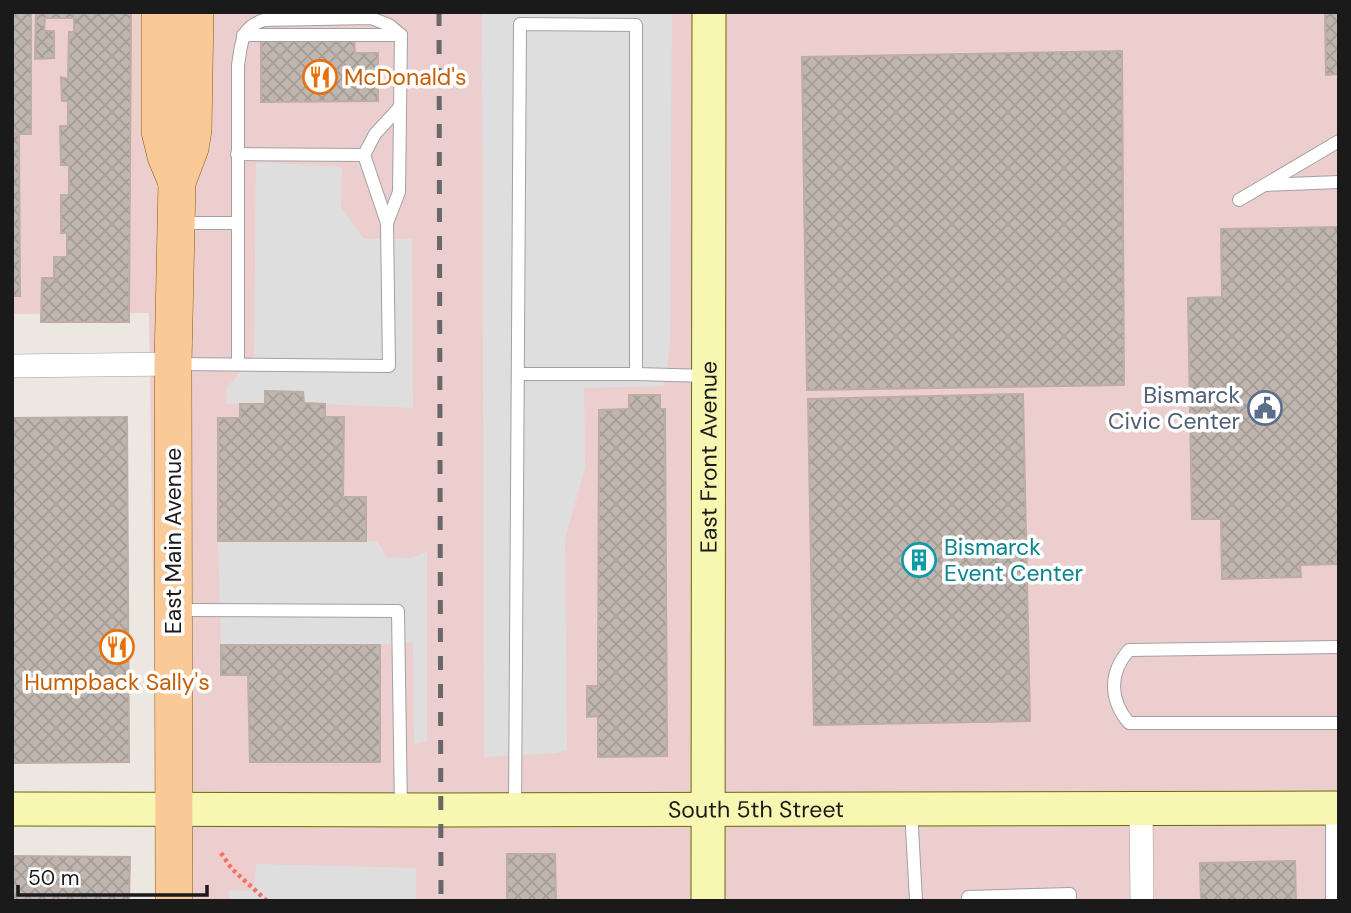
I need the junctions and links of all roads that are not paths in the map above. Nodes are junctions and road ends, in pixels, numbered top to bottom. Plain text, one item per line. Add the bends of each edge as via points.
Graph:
1 (160, 12) edge
2 (195, 12) edge
3 (709, 12) edge
4 (399, 108) junction
5 (1339, 141) edge
6 (237, 154) junction
7 (364, 155) junction
8 (177, 182) junction
9 (1339, 182) edge
10 (1263, 186) junction
11 (1239, 200) dead end
12 (176, 223) junction
13 (238, 223) junction
14 (387, 223) junction
15 (173, 364) junction
16 (238, 364) junction
17 (12, 366) edge
18 (518, 374) junction
19 (636, 374) junction
20 (709, 376) junction
21 (173, 610) junction
22 (1339, 648) edge
23 (1339, 723) edge
24 (1335, 808) edge
25 (12, 809) edge
26 (708, 809) junction
27 (911, 809) junction
28 (1142, 809) junction
29 (174, 810) junction
30 (401, 810) junction
31 (515, 810) junction
32 (968, 897) dead end
33 (174, 901) edge
34 (708, 901) edge
35 (916, 901) edge
36 (1070, 901) edge
37 (1142, 901) edge
38 (1332, 901) edge

1 - 8 main road, East Main Avenue via 161,140
2 - 8 main road, East Main Avenue via 192,140
3 - 20 street, East Front Avenue
4 - 6 lane via 401,35 389,25 371,18 264,20 251,24 243,35 237,65
4 - 7 lane via 375,134
4 - 14 lane via 399,192
5 - 10 lane
6 - 7 lane
6 - 13 lane
7 - 14 lane
8 - 12 main road, East Main Avenue
9 - 10 lane
10 - 11 lane
12 - 13 lane
12 - 15 main road, East Main Avenue
13 - 16 lane
14 - 16 lane via 389,366
15 - 16 lane
15 - 17 street
15 - 21 main road, East Main Avenue
18 - 19 lane
18 - 19 lane via 520,24 636,25
18 - 31 lane
19 - 20 lane
20 - 26 street, East Front Avenue
21 - 29 main road, East Main Avenue
21 - 30 lane via 398,611
22 - 23 lane via 1129,650 1115,670 1115,702 1129,723
24 - 28 street, South 5th Street
24 - 38 lane
25 - 29 street, South 5th Street
26 - 27 street, South 5th Street
26 - 31 street, South 5th Street
26 - 34 street, East Front Avenue
27 - 28 street, South 5th Street
27 - 35 lane
28 - 37 street
29 - 30 street, South 5th Street
29 - 33 main road, East Main Avenue
30 - 31 street, South 5th Street
32 - 36 lane via 1070,894

